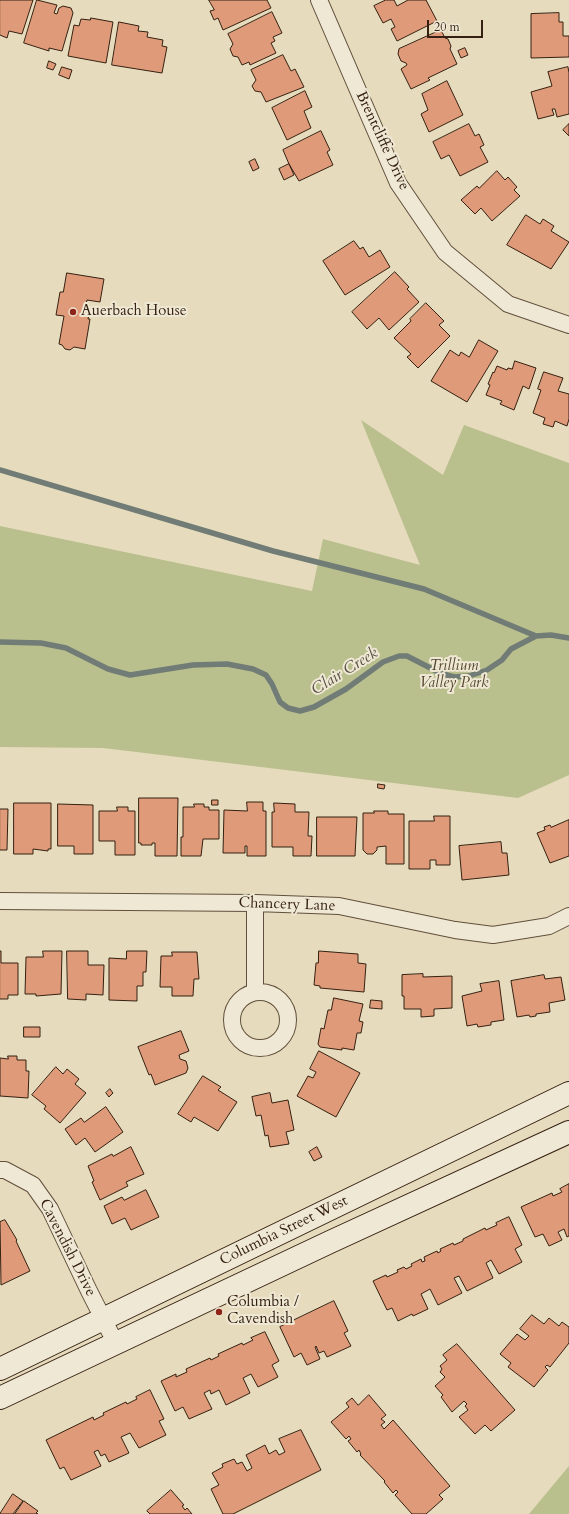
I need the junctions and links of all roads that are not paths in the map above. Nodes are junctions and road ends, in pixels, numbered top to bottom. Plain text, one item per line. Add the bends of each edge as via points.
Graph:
1 (319, 0) edge
2 (569, 326) edge
3 (0, 901) edge
4 (255, 903) junction
5 (569, 916) edge
6 (256, 992) dead end
7 (569, 1093) edge
8 (569, 1132) edge
9 (0, 1170) edge
10 (103, 1319) junction
11 (116, 1344) junction
12 (0, 1369) edge
13 (0, 1398) edge

1 - 2 street, Brentcliffe Drive via 398,183 445,252 508,304
3 - 4 street, Chancery Lane
4 - 5 street, Chancery Lane via 339,906 493,935 549,926
4 - 6 street
7 - 10 main road, Columbia Street West
8 - 11 main road, Columbia Street West
9 - 10 street, Cavendish Drive via 5,1170 33,1185 50,1209
10 - 11 street, Cavendish Drive
10 - 12 main road, Columbia Street West
11 - 13 main road, Columbia Street West

